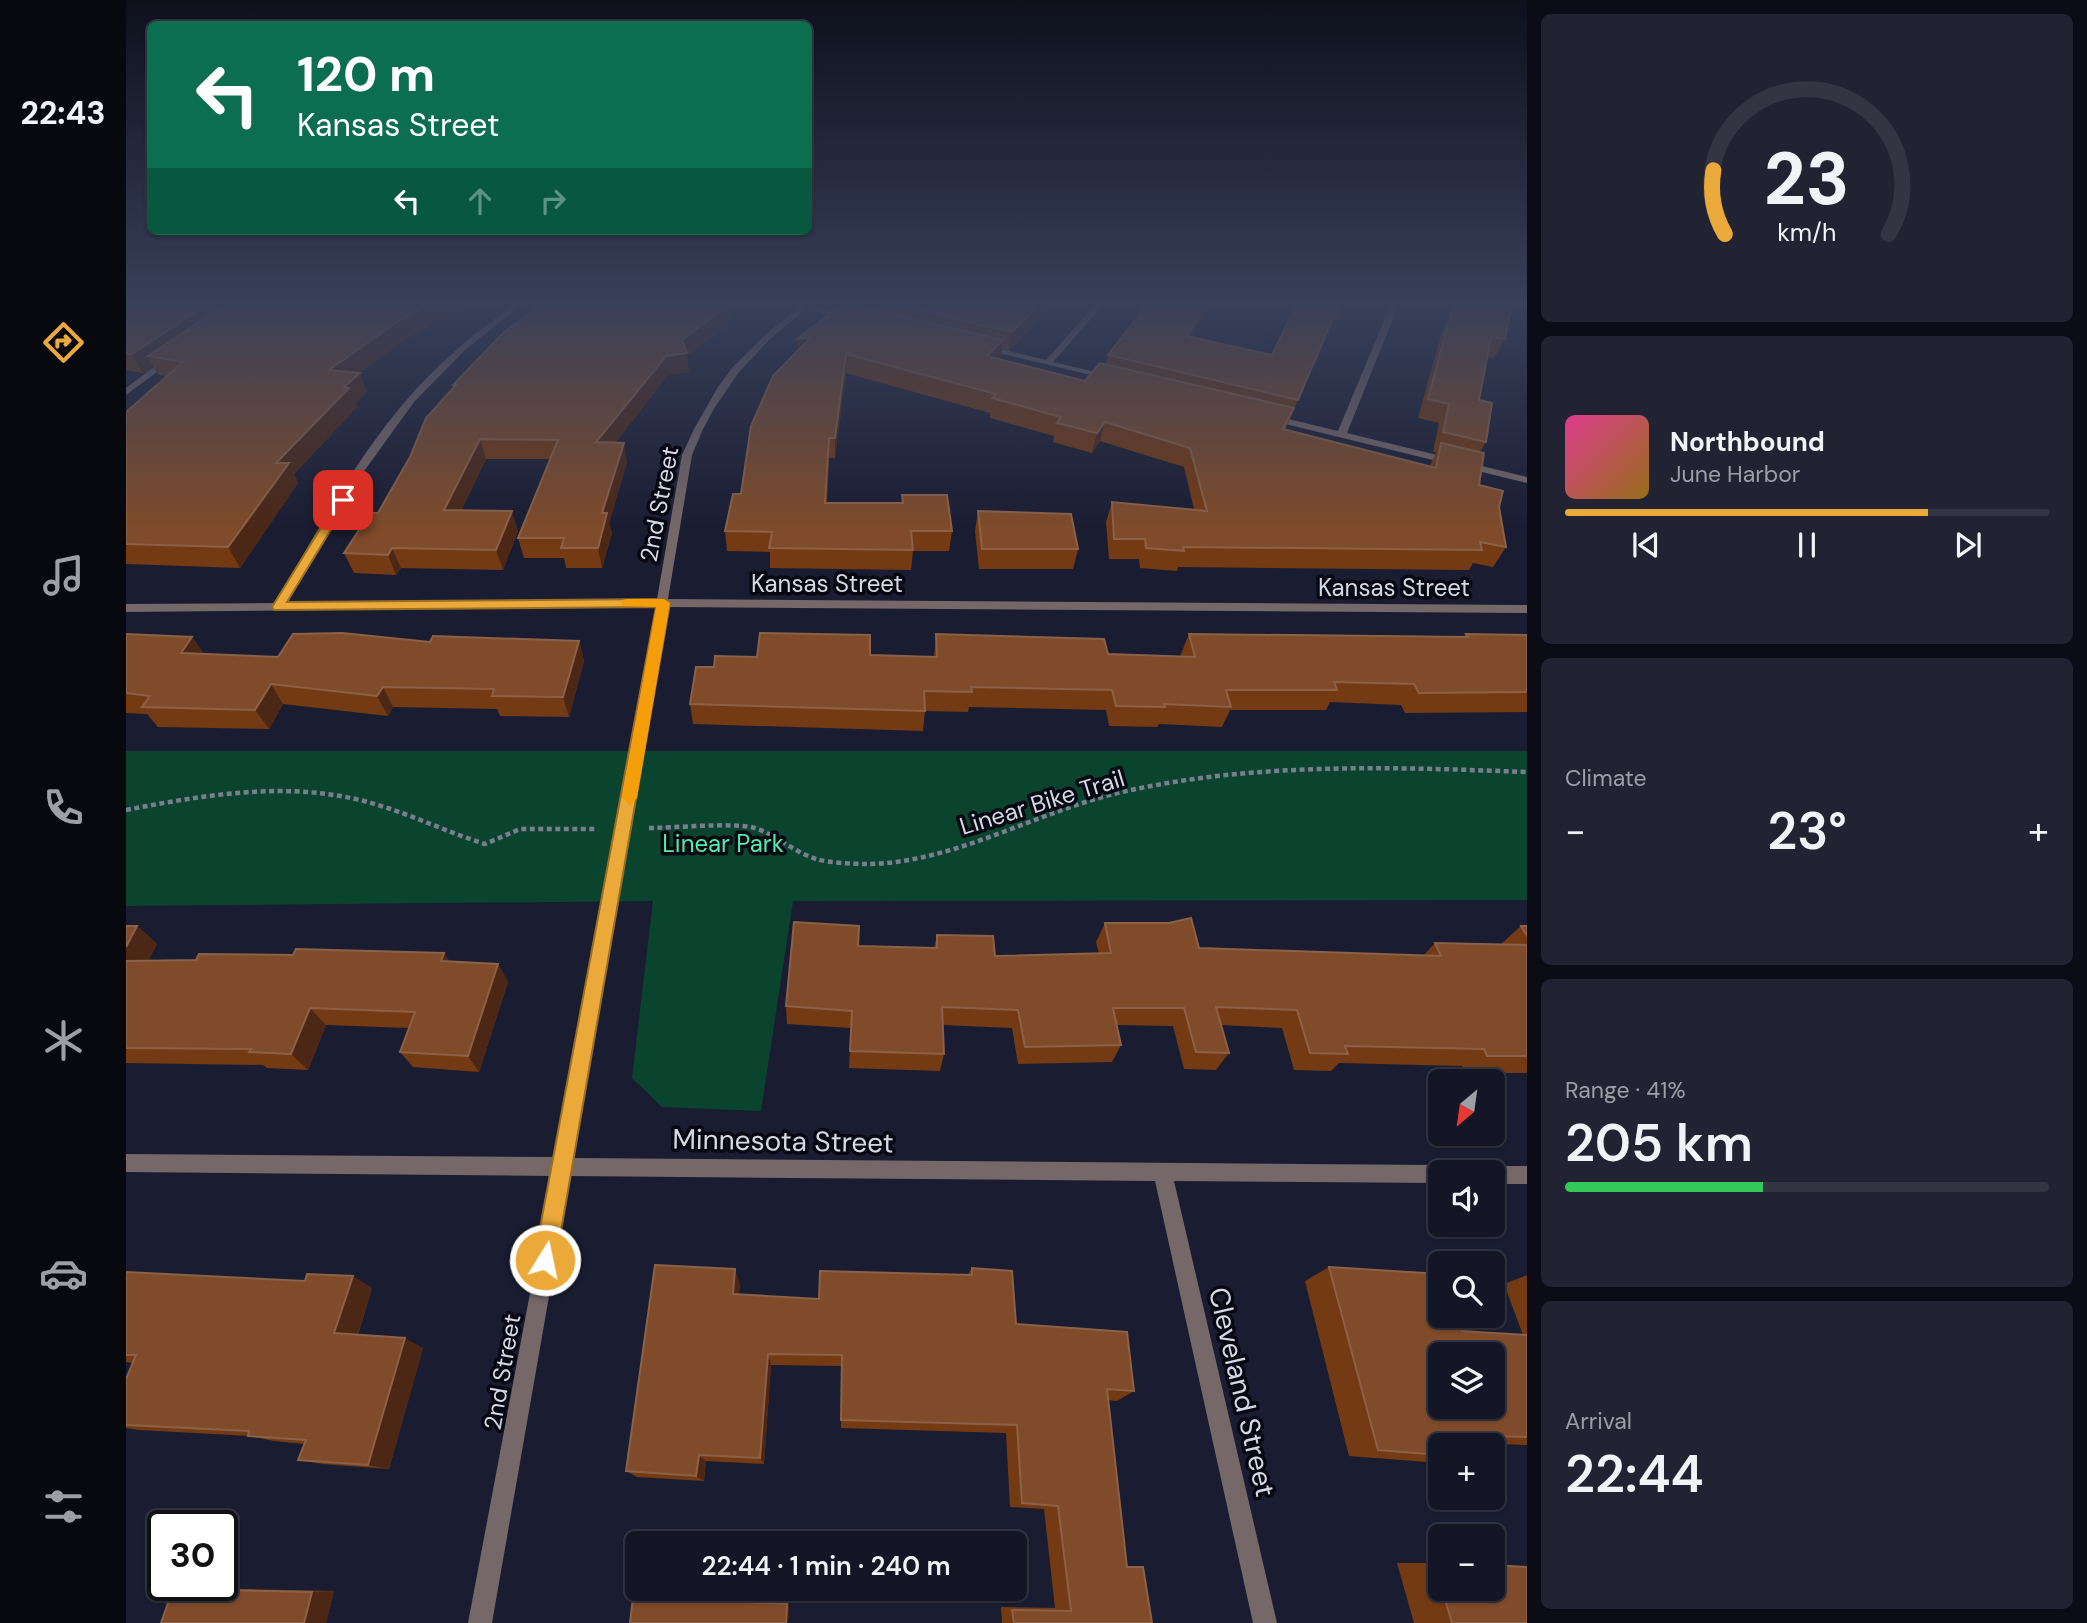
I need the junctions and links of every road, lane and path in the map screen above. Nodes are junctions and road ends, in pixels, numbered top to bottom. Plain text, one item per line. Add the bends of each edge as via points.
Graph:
1 (142, 380) edge
2 (430, 380) edge
3 (726, 380) edge
4 (1364, 380) edge
5 (126, 392) edge
6 (1261, 416) edge
7 (1341, 436) junction
8 (1527, 480) edge
9 (664, 603) junction
10 (278, 607) junction
11 (126, 608) edge
12 (1527, 609) edge
13 (1527, 772) edge
14 (126, 810) edge
15 (659, 828) dead end
16 (585, 829) dead end
17 (126, 1163) edge
18 (562, 1167) junction
19 (1163, 1174) junction
20 (1428, 1174) edge
21 (1505, 1175) edge
22 (1527, 1175) edge
23 (480, 1623) edge
24 (1265, 1623) edge

1 - 5 street
2 - 10 street via 379,441
3 - 9 street, 2nd Street via 705,412 688,455
4 - 7 street
6 - 7 street
7 - 8 street
9 - 10 street, Kansas Street
9 - 12 street, Kansas Street
9 - 18 street, 2nd Street
10 - 11 street, Kansas Street
13 - 15 path, Linear Bike Trail via 1399,767 1199,780 1122,792 1040,816 977,841 905,860 868,864 816,859 752,827
14 - 16 path via 199,796 326,794 365,801 485,845 520,829
17 - 18 street, Minnesota Street
18 - 19 street, Minnesota Street
18 - 23 street, 2nd Street
19 - 20 street, Minnesota Street
19 - 24 street, Cleveland Street
21 - 22 street

